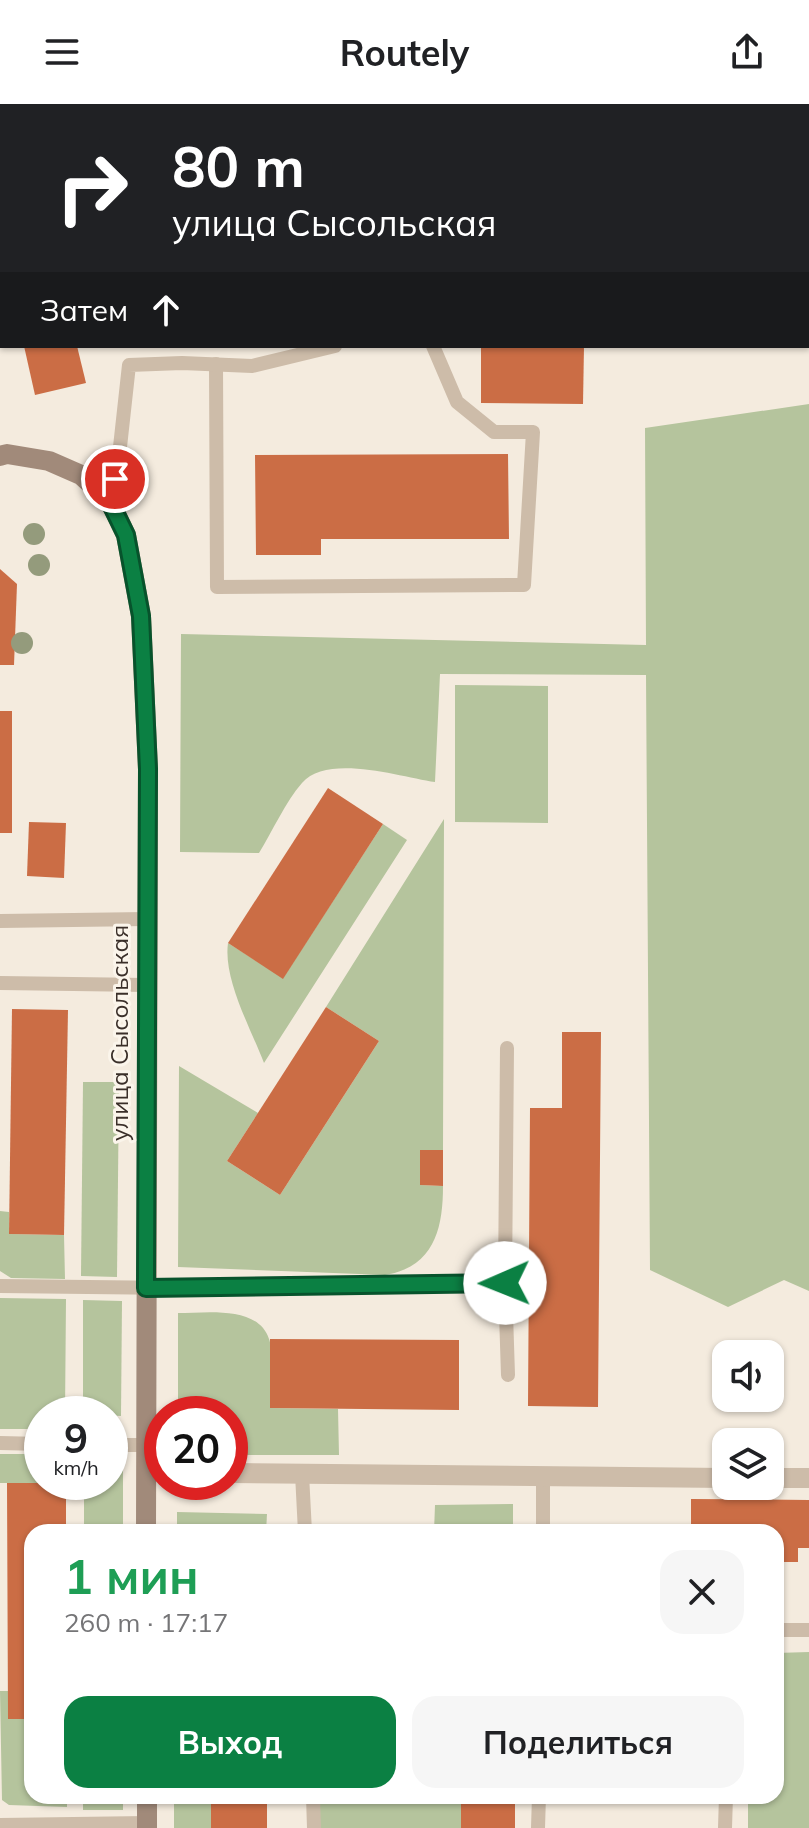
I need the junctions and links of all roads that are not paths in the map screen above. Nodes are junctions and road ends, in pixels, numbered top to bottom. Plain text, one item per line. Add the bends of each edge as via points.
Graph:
1 (327, 348) edge
2 (434, 348) edge
3 (216, 364) junction
4 (0, 456) edge
5 (110, 502) junction
6 (146, 919) junction
7 (0, 921) edge
8 (0, 983) edge
9 (146, 985) junction
10 (507, 1048) dead end
11 (505, 1283) junction
12 (0, 1286) edge
13 (146, 1288) junction
14 (508, 1375) dead end
15 (146, 1396) edge
16 (0, 1443) edge
17 (24, 1444) edge
18 (248, 1473) edge
19 (302, 1474) junction
20 (543, 1477) junction
21 (712, 1478) edge
22 (784, 1478) edge
23 (809, 1478) edge
24 (150, 1500) edge
25 (147, 1524) edge
26 (305, 1524) edge
27 (543, 1524) edge
28 (784, 1630) edge
29 (809, 1630) edge
30 (147, 1804) edge
31 (313, 1804) edge
32 (539, 1804) edge
33 (726, 1804) edge
34 (0, 1825) edge
35 (147, 1825) edge
36 (314, 1828) edge
37 (538, 1828) edge
38 (725, 1828) edge

1 - 3 lane via 252,366
2 - 3 lane via 457,402 494,432 533,432 524,585 217,587
3 - 5 lane via 129,365
4 - 5 main road via 49,461 81,475
5 - 6 main road, улица Сысольская via 126,535 141,616 148,769
6 - 7 lane
6 - 9 main road, улица Сысольская
8 - 9 lane
9 - 13 main road, улица Сысольская
10 - 11 lane
11 - 13 lane
11 - 14 lane
12 - 13 lane
13 - 15 main road, улица Сысольская
16 - 17 lane
18 - 19 street
19 - 20 street
19 - 26 lane
20 - 21 street
20 - 27 lane
22 - 23 street
24 - 25 main road, улица Сысольская
28 - 29 lane
30 - 35 main road
31 - 36 lane
32 - 37 lane
33 - 38 lane
34 - 35 lane

